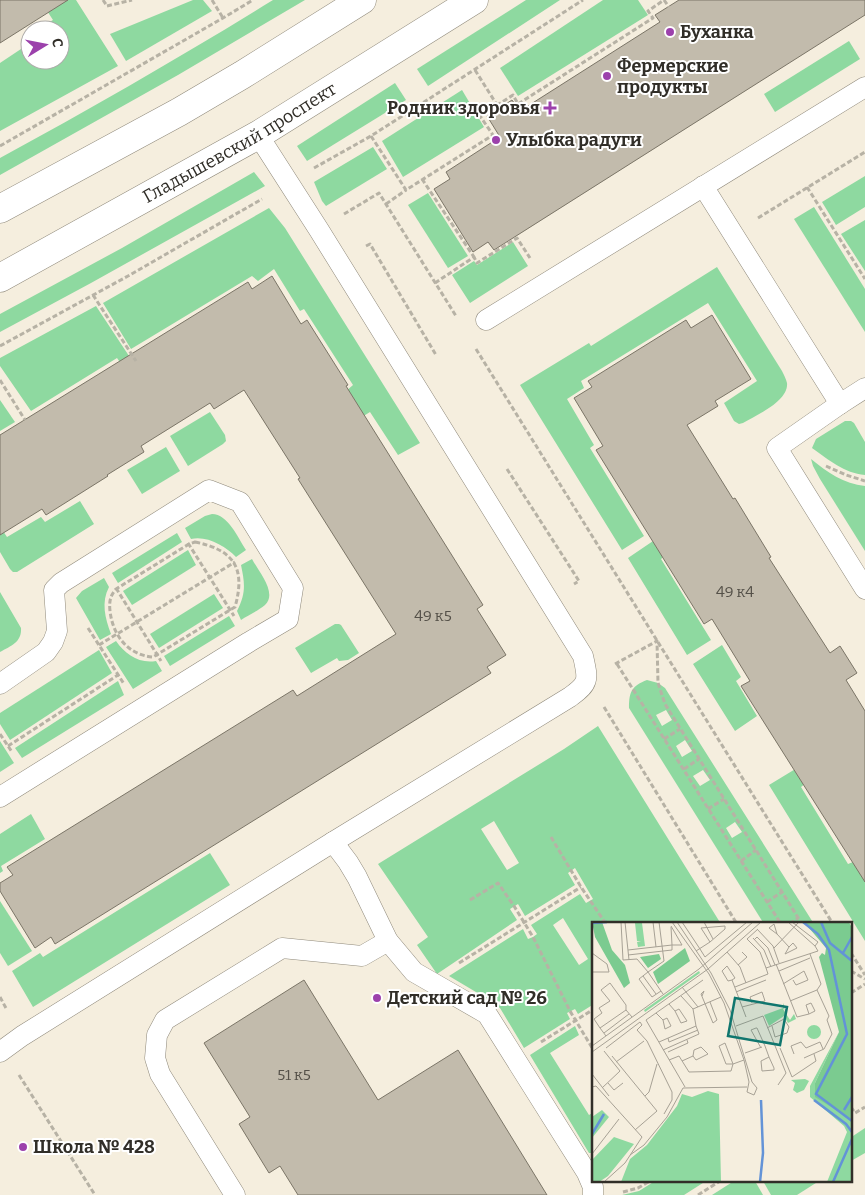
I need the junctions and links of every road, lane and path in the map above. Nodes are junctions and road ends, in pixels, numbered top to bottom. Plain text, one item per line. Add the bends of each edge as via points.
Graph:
1 (103, 0) edge
2 (108, 0) edge
3 (132, 0) edge
4 (212, 0) edge
5 (253, 0) edge
6 (362, 0) edge
7 (474, 0) edge
8 (583, 0) edge
9 (664, 0) edge
10 (106, 6) junction
11 (668, 7) dead end
12 (223, 18) junction
13 (475, 70) junction
14 (865, 87) edge
15 (497, 105) junction
16 (258, 135) junction
17 (371, 136) junction
18 (0, 146) edge
19 (865, 152) edge
20 (310, 171) dead end
21 (422, 180) junction
22 (703, 186) junction
23 (808, 187) junction
24 (406, 190) junction
25 (378, 193) dead end
26 (266, 197) dead end
27 (386, 204) junction
28 (780, 204) dead end
29 (0, 208) edge
30 (474, 257) junction
31 (532, 260) dead end
32 (0, 278) edge
33 (865, 279) edge
34 (435, 283) junction
35 (93, 295) junction
36 (456, 317) dead end
37 (486, 320) dead end
38 (0, 346) edge
39 (476, 348) dead end
40 (136, 361) dead end
41 (0, 380) edge
42 (865, 388) edge
43 (840, 404) junction
44 (26, 420) dead end
45 (171, 515) junction
46 (189, 544) junction
47 (266, 544) junction
48 (98, 560) junction
49 (235, 562) junction
50 (210, 578) junction
51 (61, 583) junction
52 (116, 589) junction
53 (865, 589) edge
54 (230, 610) junction
55 (138, 622) junction
56 (117, 635) junction
57 (657, 641) junction
58 (250, 642) junction
59 (99, 645) junction
60 (157, 654) junction
61 (617, 663) junction
62 (118, 675) junction
63 (586, 681) junction
64 (0, 684) edge
65 (178, 687) junction
66 (142, 710) junction
67 (680, 729) junction
68 (664, 739) junction
69 (8, 746) dead end
70 (699, 759) junction
71 (684, 769) junction
72 (0, 797) edge
73 (724, 798) junction
74 (708, 809) junction
75 (551, 837) dead end
76 (333, 842) junction
77 (756, 850) junction
78 (741, 860) junction
79 (581, 887) junction
80 (782, 892) junction
81 (470, 900) dead end
82 (767, 902) junction
83 (798, 918) junction
84 (605, 922) edge
85 (736, 922) edge
86 (780, 922) edge
87 (793, 922) edge
88 (801, 922) edge
89 (832, 922) edge
90 (524, 923) junction
91 (388, 941) junction
92 (852, 955) edge
93 (852, 972) edge
94 (865, 975) edge
95 (865, 979) edge
96 (433, 983) junction
97 (865, 984) edge
98 (852, 992) edge
99 (592, 1010) edge
100 (577, 1020) junction
101 (592, 1046) edge
102 (1, 1051) edge
103 (515, 1058) junction
104 (865, 1107) edge
105 (852, 1108) edge
106 (718, 1182) edge
107 (94, 1195) edge
108 (235, 1195) edge
109 (594, 1195) edge
110 (698, 1195) edge

1 - 10 path
2 - 10 path
3 - 10 path
4 - 12 path
5 - 12 path
6 - 29 street via 202,98
7 - 16 street, Гладышевский проспект
8 - 13 path
9 - 11 path
9 - 15 path via 648,11 653,18 518,104 513,95
12 - 18 path
13 - 15 path
13 - 17 path
14 - 22 lane
15 - 21 path via 480,116 493,135
16 - 32 street, Гладышевский проспект
16 - 63 lane via 584,656
17 - 20 path
17 - 24 path
19 - 23 path
21 - 24 path
21 - 30 path
22 - 37 lane
22 - 43 lane
23 - 28 path
23 - 33 path
24 - 27 path
25 - 27 path
26 - 35 path
27 - 34 path
30 - 31 path via 477,263 517,238
30 - 34 path
34 - 36 path
35 - 38 path
35 - 40 path
39 - 57 path
41 - 44 path
42 - 43 lane
43 - 53 lane via 777,448
45 - 46 path
45 - 47 lane via 209,490 240,502
45 - 48 lane
46 - 49 path via 195,542 216,548
46 - 50 path
46 - 52 path
47 - 49 path
47 - 58 lane via 293,588 288,619
48 - 51 lane
48 - 52 path
49 - 50 path
49 - 54 path via 239,583 235,607
50 - 54 path
50 - 55 path
51 - 59 path
51 - 64 lane via 54,590 57,631 53,642 46,652
52 - 55 path
52 - 56 path via 109,602
54 - 58 path
54 - 60 path
55 - 56 path
55 - 60 path
56 - 59 path
56 - 60 path via 123,644 144,657
57 - 61 path
57 - 67 path via 658,683 665,704
57 - 89 path
58 - 65 lane
59 - 62 path
60 - 65 path
61 - 63 path
61 - 68 path
62 - 66 path
62 - 69 path
63 - 76 lane via 570,697
63 - 85 path
65 - 66 lane
66 - 72 lane
67 - 68 path
67 - 70 path
68 - 71 path
70 - 71 path
70 - 73 path
71 - 74 path
73 - 74 path
73 - 77 path
74 - 78 path
75 - 79 path
76 - 91 lane via 357,877
76 - 102 lane
77 - 78 path
77 - 80 path
78 - 82 path
79 - 84 path
79 - 90 path
80 - 82 path
80 - 83 path
81 - 90 path via 498,883
82 - 86 path
83 - 87 path
83 - 88 path
90 - 96 path
90 - 100 path
91 - 96 lane via 414,972
91 - 108 lane via 362,956 282,948 165,1020 157,1035 155,1058 160,1074
92 - 94 path
93 - 95 path
96 - 103 lane via 487,1014
97 - 98 path
99 - 100 path
100 - 101 path
100 - 103 path
102 - 107 path
103 - 109 lane via 587,1173
104 - 105 path via 855,1113
106 - 110 path

